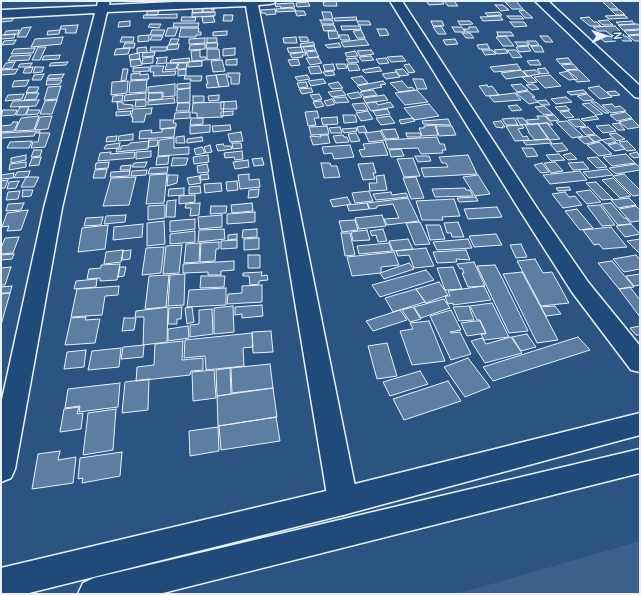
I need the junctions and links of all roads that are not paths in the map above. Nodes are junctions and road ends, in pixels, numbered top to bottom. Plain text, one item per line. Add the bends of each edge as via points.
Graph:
1 (257, 1) edge
2 (396, 1) edge
3 (542, 1) edge
4 (102, 5) edge
5 (1, 14) edge
6 (640, 94) edge
7 (640, 362) edge
8 (640, 424) edge
9 (640, 461) edge
10 (1, 469) edge
11 (343, 501) junction
12 (1, 584) edge
13 (94, 594) edge

1 - 4 main road
1 - 11 main road via 305,304
2 - 7 main road via 580,287
3 - 6 main road
4 - 5 main road
4 - 10 main road via 50,221
8 - 11 main road
9 - 13 main road
11 - 12 main road

